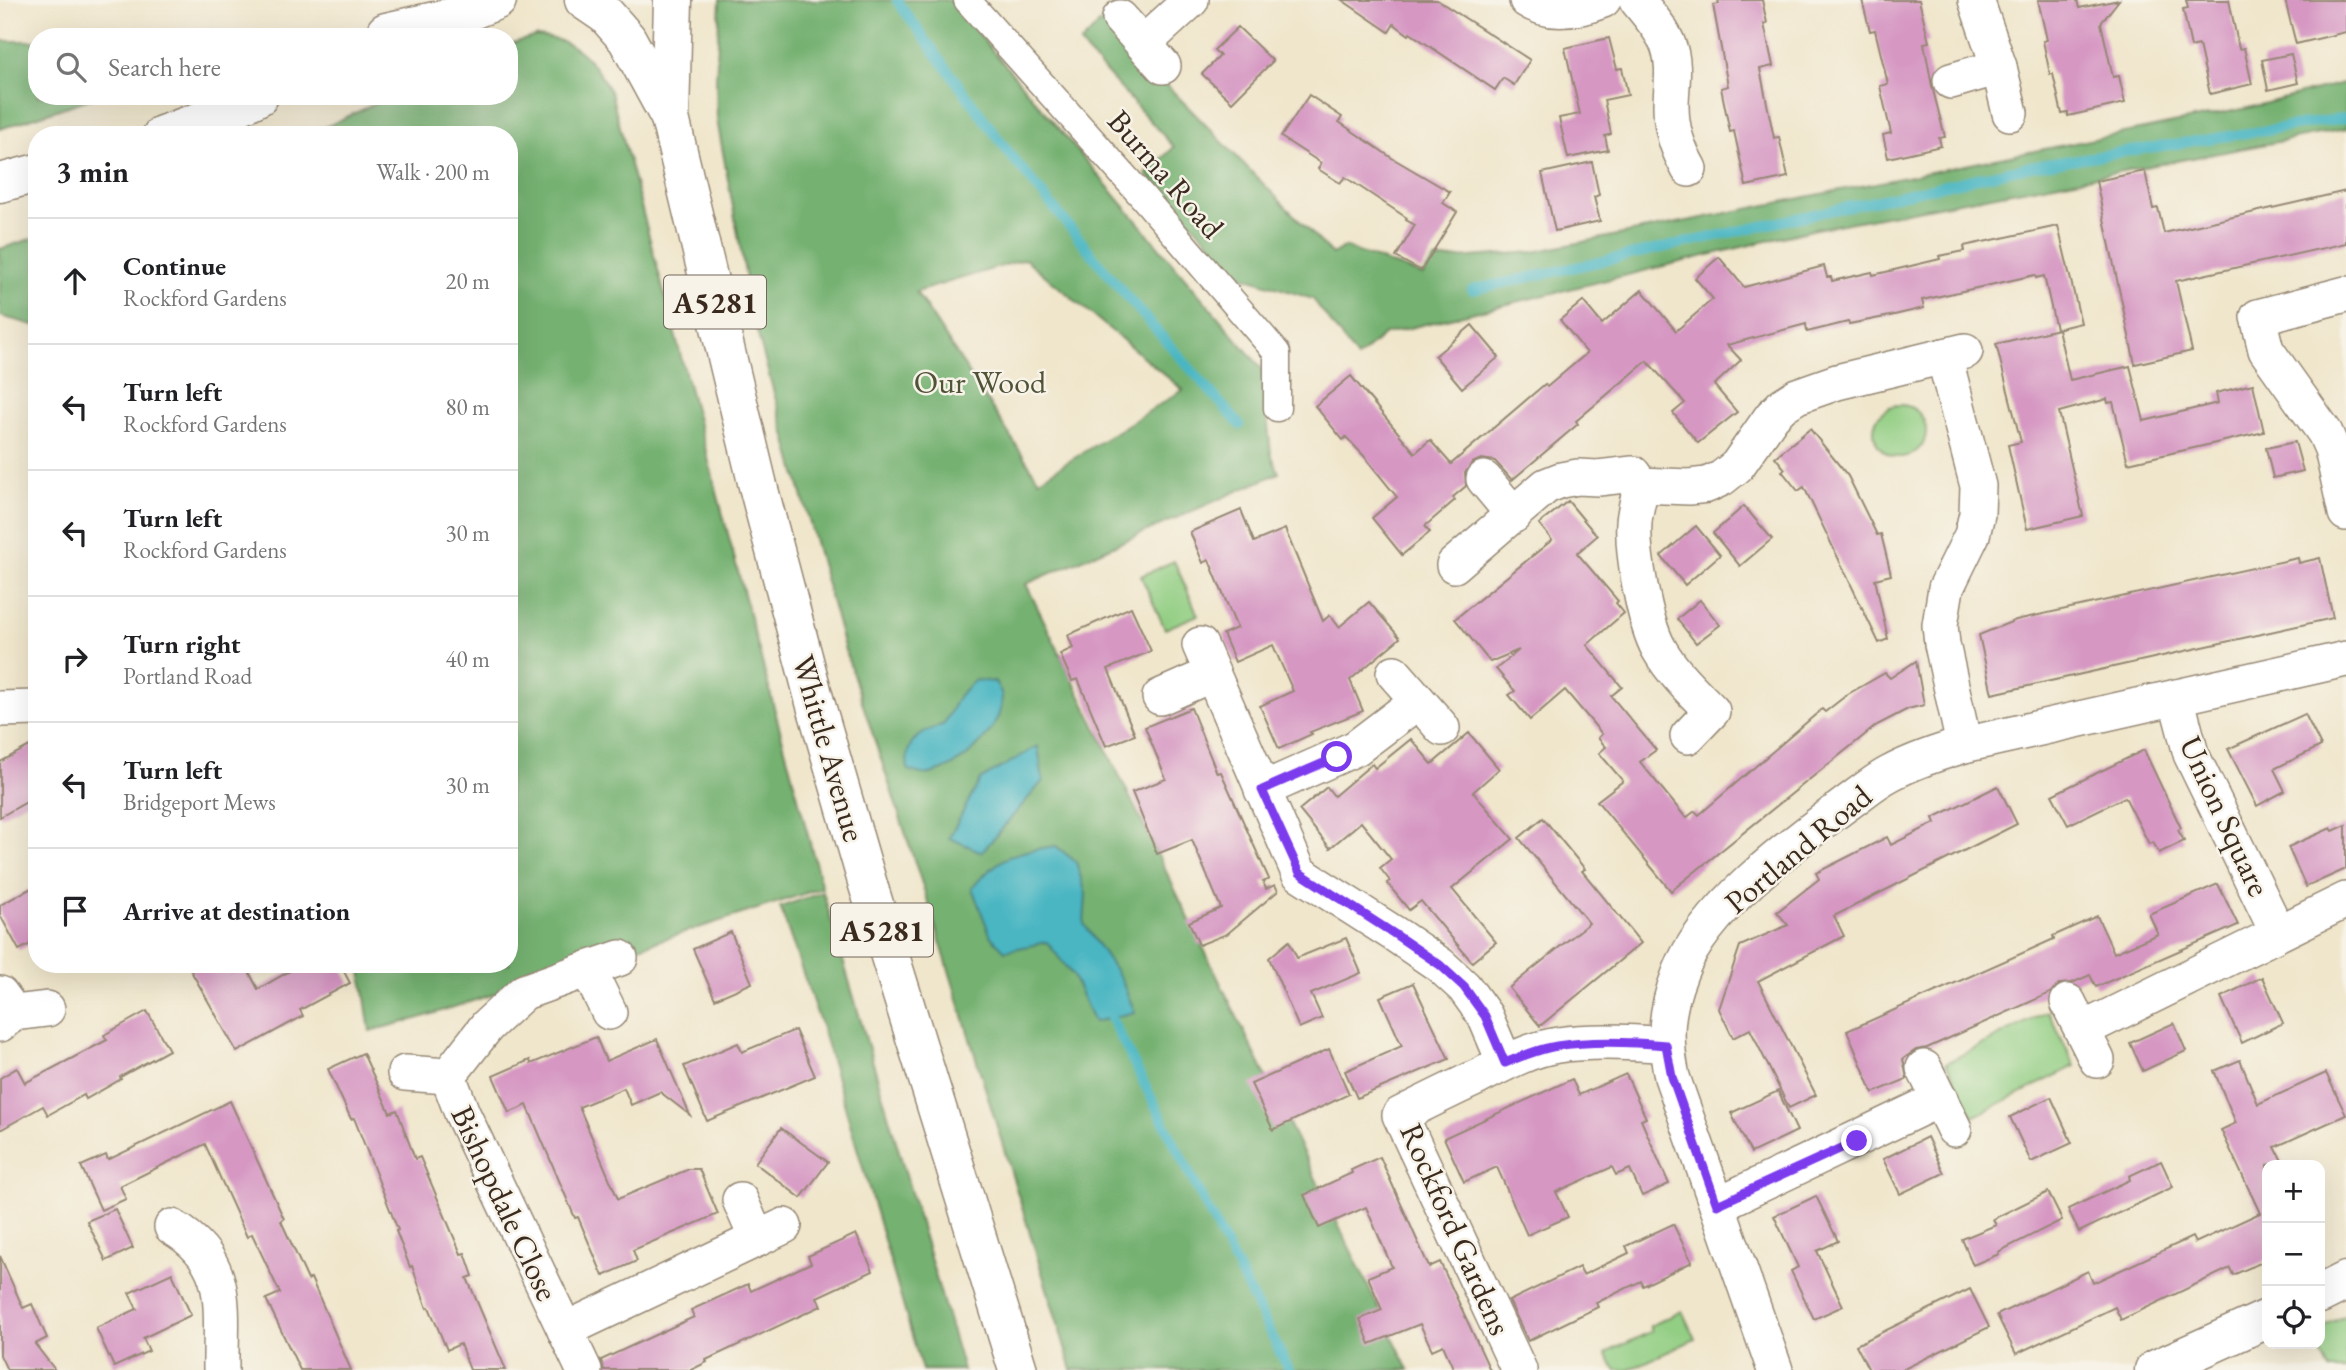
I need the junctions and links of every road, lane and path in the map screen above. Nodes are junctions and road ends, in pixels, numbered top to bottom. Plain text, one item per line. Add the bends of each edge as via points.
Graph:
1 (420, 0) edge
2 (497, 0) edge
3 (584, 0) edge
4 (673, 0) edge
5 (967, 0) edge
6 (1191, 0) edge
7 (1527, 0) edge
8 (1603, 0) edge
9 (1637, 0) edge
10 (1976, 0) edge
11 (1119, 18) dead end
12 (389, 28) edge
13 (407, 28) edge
14 (1999, 67) junction
15 (1951, 81) dead end
16 (237, 105) edge
17 (2010, 113) dead end
18 (670, 118) junction
19 (184, 126) edge
20 (1689, 169) dead end
21 (28, 175) edge
22 (0, 183) edge
23 (2346, 294) edge
24 (1277, 408) dead end
25 (1483, 479) dead end
26 (1641, 485) junction
27 (2346, 513) edge
28 (1514, 515) junction
29 (1454, 565) dead end
30 (2346, 659) edge
31 (1394, 673) dead end
32 (1160, 697) dead end
33 (2176, 697) junction
34 (1418, 701) junction
35 (28, 708) edge
36 (0, 709) edge
37 (1442, 728) dead end
38 (1688, 736) dead end
39 (1964, 745) junction
40 (1262, 790) junction
41 (2346, 900) edge
42 (2278, 933) junction
43 (609, 1012) dead end
44 (2082, 1031) dead end
45 (1666, 1045) junction
46 (1505, 1063) junction
47 (1924, 1068) dead end
48 (405, 1073) dead end
49 (448, 1076) junction
50 (740, 1200) dead end
51 (1717, 1205) junction
52 (172, 1227) dead end
53 (2346, 1281) edge
54 (2325, 1292) edge
55 (2262, 1321) edge
56 (565, 1330) junction
57 (221, 1370) edge
58 (584, 1370) edge
59 (1017, 1370) edge
60 (1519, 1370) edge
61 (1775, 1370) edge
62 (2154, 1370) edge

1 - 12 main road
2 - 13 main road
3 - 18 main road, Whittle Avenue / A5281 via 606,15 627,39
4 - 18 main road, Whittle Avenue / A5281
5 - 24 street, Burma Road via 1277,353
6 - 11 street via 1153,55
7 - 8 street via 1561,10
9 - 20 street via 1668,46 1672,126
10 - 14 street
14 - 15 street
14 - 17 street
16 - 19 main road
18 - 59 main road, Whittle Avenue / A5281 via 815,702
21 - 22 main road
23 - 27 street via 2258,317 2266,350 2325,433
25 - 28 street
26 - 28 street via 1633,474 1561,480 1546,486
26 - 38 street via 1634,545 1652,632 1669,663 1712,711
26 - 39 street via 1707,485 1737,466 1772,416 1797,396 1954,354 1978,486 1977,514 1972,535 1946,588 1940,625
28 - 29 street
30 - 33 street, Portland Road
31 - 34 street
32 - 40 street via 1206,659
33 - 39 street, Portland Road
33 - 42 street, Union Square via 2191,754
34 - 37 street
34 - 40 street via 1356,748
35 - 36 street
39 - 45 street, Portland Road via 1887,775 1730,899 1680,972 1669,1010
40 - 46 street via 1300,873 1440,965 1464,987 1485,1016
41 - 42 street, Union Square
42 - 44 street, Union Square
43 - 49 street, Bishopdale Close via 604,963 524,992 487,1026
45 - 46 street, Rockford Gardens via 1557,1045
45 - 51 street, Portland Road via 1672,1077
46 - 60 street, Rockford Gardens via 1400,1115
47 - 51 street via 1947,1114
48 - 49 street, Bishopdale Close
49 - 56 street, Bishopdale Close
50 - 56 street, Bishopdale Close via 770,1233
51 - 61 street, Portland Road
52 - 57 street via 189,1237 216,1279 222,1299
53 - 54 main road
55 - 62 main road
56 - 58 street, Bishopdale Close

